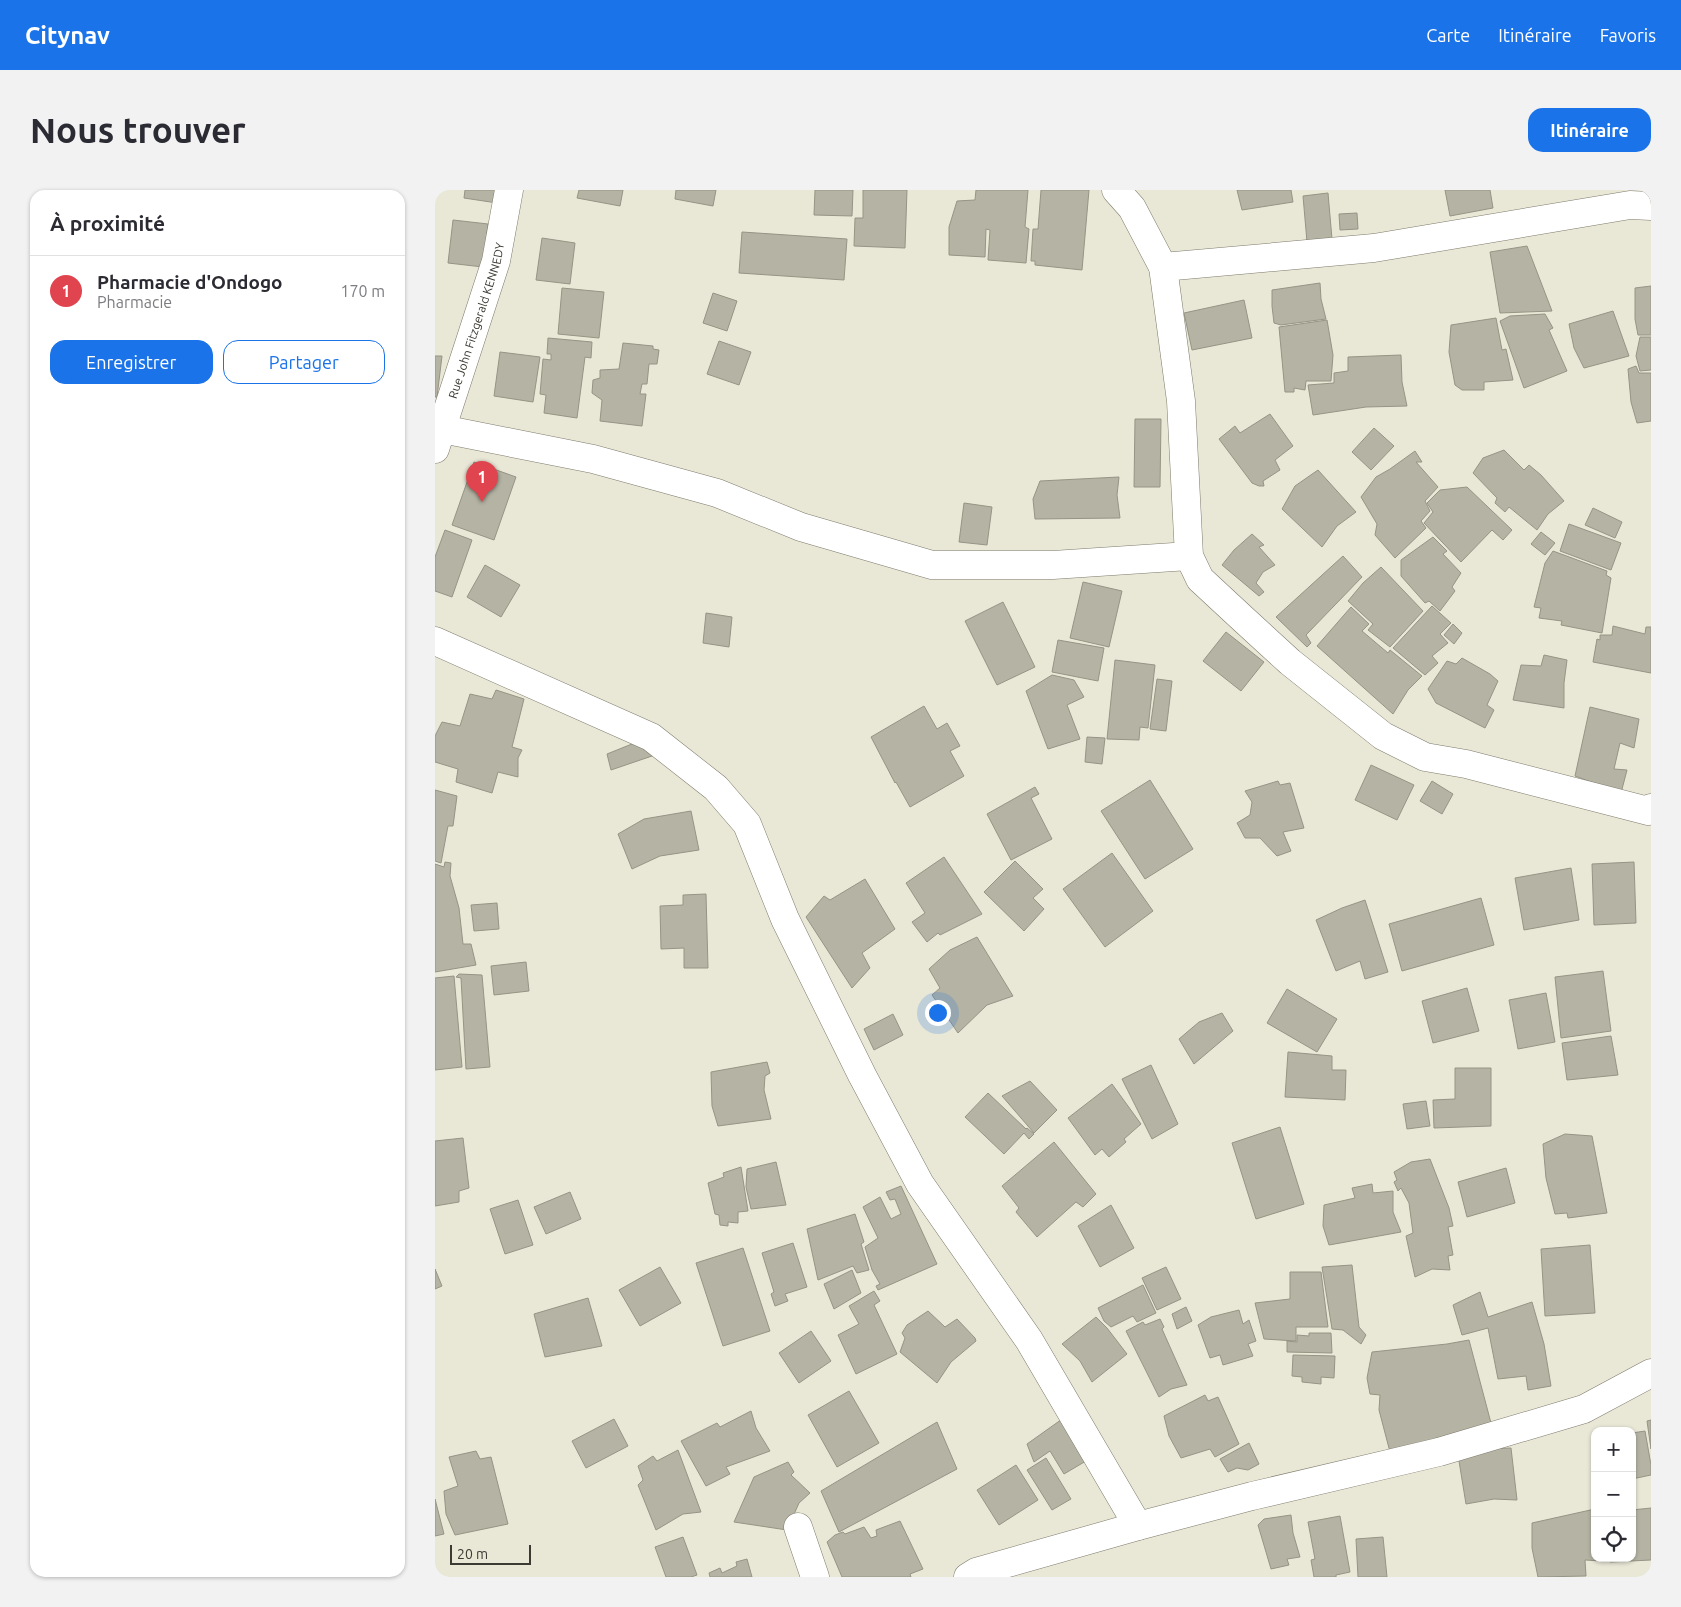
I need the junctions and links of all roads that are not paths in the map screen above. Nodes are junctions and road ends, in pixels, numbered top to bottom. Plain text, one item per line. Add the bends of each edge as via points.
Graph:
1 (509, 190) edge
2 (1116, 190) edge
3 (1651, 206) edge
4 (1163, 267) junction
5 (439, 439) edge
6 (1189, 556) junction
7 (435, 641) edge
8 (1650, 811) edge
9 (1651, 1373) edge
10 (1138, 1526) junction
11 (798, 1527) dead end
12 (815, 1577) edge
13 (968, 1577) edge

1 - 5 street, Rue John Fitzgerald KENNEDY via 496,261
2 - 4 street via 1132,208
3 - 4 street via 1630,205 1374,248
4 - 6 street via 1181,401
5 - 6 street via 593,459 717,493 801,527 932,565 1053,565
6 - 8 street via 1200,579 1235,612 1290,662 1383,736 1425,757 1466,764
7 - 10 street via 651,737 716,788 747,824 785,919 920,1184 1029,1340
9 - 10 street via 1575,1412 1439,1452
10 - 13 street via 975,1572
11 - 12 street

